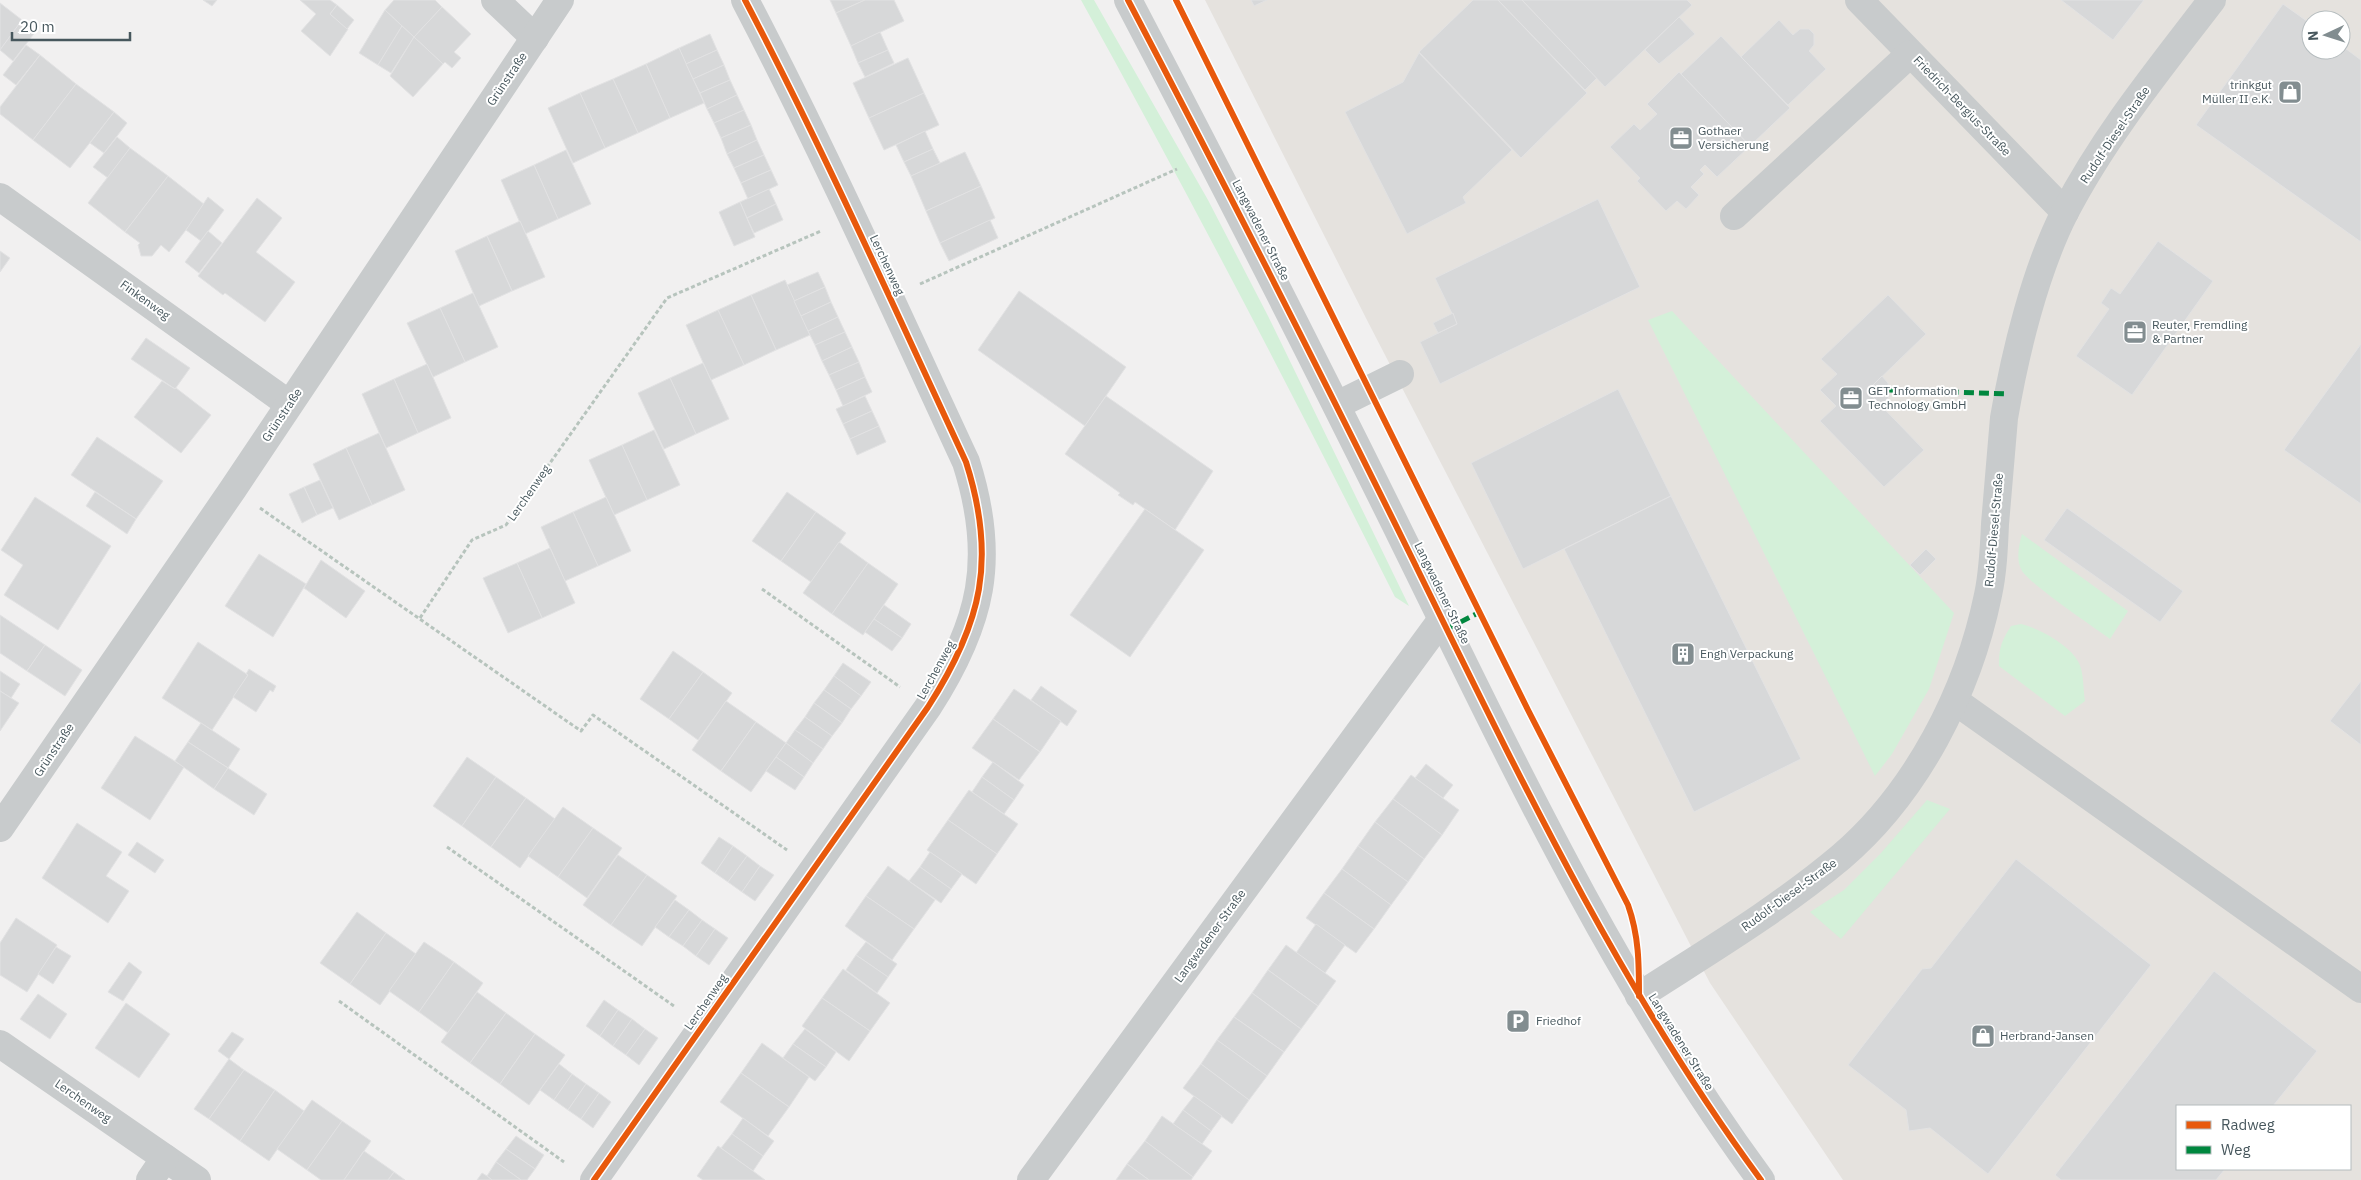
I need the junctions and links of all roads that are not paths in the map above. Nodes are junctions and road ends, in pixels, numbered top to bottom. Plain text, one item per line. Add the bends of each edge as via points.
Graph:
1 (495, 0) edge
2 (560, 0) edge
3 (744, 0) edge
4 (1128, 0) edge
5 (1859, 0) edge
6 (2212, 0) edge
7 (535, 38) junction
8 (1910, 54) junction
9 (0, 197) edge
10 (2065, 212) junction
11 (1734, 216) dead end
12 (1400, 374) dead end
13 (289, 404) junction
14 (1336, 406) junction
15 (1442, 620) junction
16 (1956, 701) junction
17 (0, 828) edge
18 (2361, 989) edge
19 (1639, 996) junction
20 (0, 1044) edge
21 (158, 1169) edge
22 (197, 1180) edge
23 (594, 1180) edge
24 (1031, 1180) edge
25 (1761, 1180) edge

1 - 7 street
2 - 7 street, Grünstraße
3 - 23 street, Lerchenweg via 795,98 966,462 981,522 981,580 972,622 957,660 928,707
4 - 14 street, Langwadener Straße
5 - 8 street, Friedrich-Bergius-Straße
6 - 10 street, Rudolf-Diesel-Straße via 2124,117
7 - 13 street, Grünstraße
8 - 10 street, Friedrich-Bergius-Straße
8 - 11 street
9 - 13 street, Finkenweg
10 - 16 street, Rudolf-Diesel-Straße via 2045,259 2008,394 1988,593
12 - 14 street
13 - 17 street, Grünstraße
14 - 15 street, Langwadener Straße
15 - 19 street, Langwadener Straße via 1599,927
15 - 24 street, Langwadener Straße
16 - 18 street
16 - 19 street, Rudolf-Diesel-Straße via 1900,793 1842,856 1770,910
19 - 25 street, Langwadener Straße via 1701,1095
20 - 21 street, Lerchenweg
21 - 22 street, Lerchenweg

